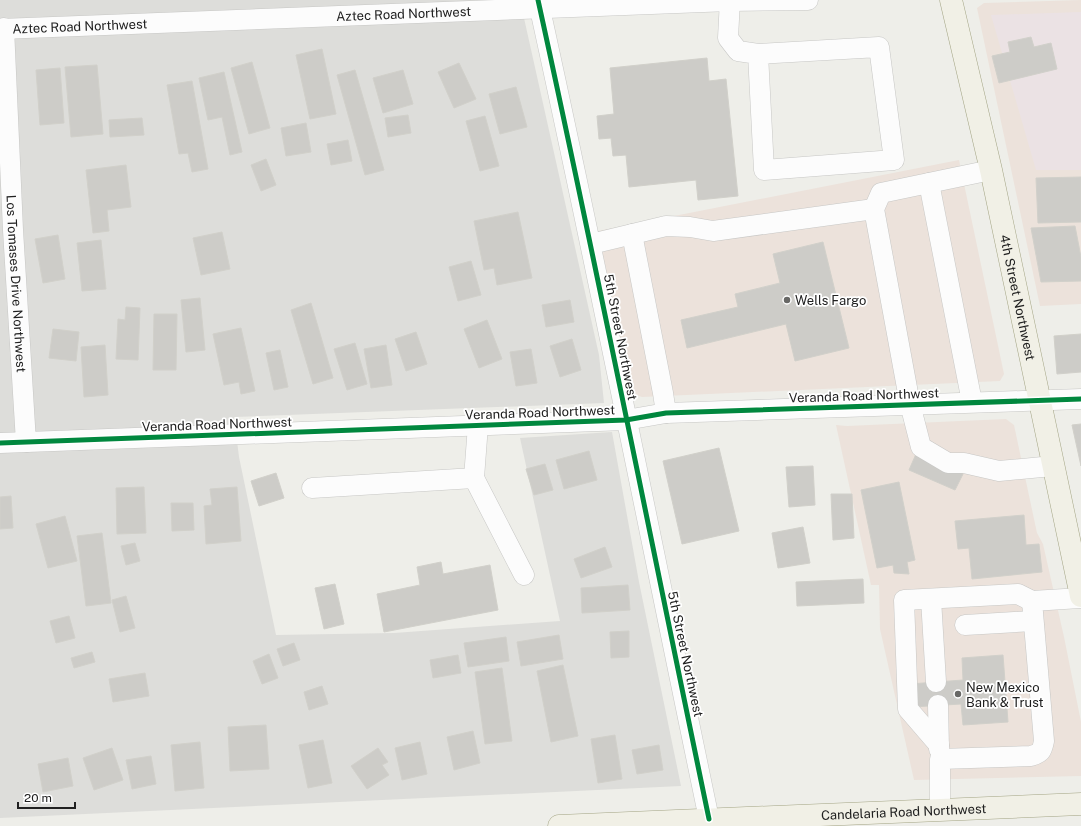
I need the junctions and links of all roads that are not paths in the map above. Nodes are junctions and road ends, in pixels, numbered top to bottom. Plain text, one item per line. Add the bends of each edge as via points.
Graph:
1 (808, 0) edge
2 (951, 0) edge
3 (730, 1) edge
4 (768, 1) edge
5 (607, 3) edge
6 (539, 4) edge
7 (2, 28) edge
8 (758, 54) junction
9 (991, 170) junction
10 (929, 183) junction
11 (874, 209) junction
12 (7, 231) edge
13 (632, 234) junction
14 (591, 244) junction
15 (1081, 399) edge
16 (1040, 400) junction
17 (972, 402) junction
18 (910, 404) junction
19 (666, 413) junction
20 (626, 420) junction
21 (478, 425) junction
22 (26, 442) junction
23 (0, 443) edge
24 (1054, 466) junction
25 (474, 478) junction
26 (312, 488) dead end
27 (524, 574) dead end
28 (1081, 597) edge
29 (931, 599) junction
30 (1032, 601) junction
31 (1033, 621) junction
32 (965, 625) dead end
33 (936, 682) dead end
34 (938, 705) dead end
35 (940, 752) junction
36 (1081, 804) edge
37 (940, 809) junction
38 (709, 819) junction
39 (832, 820) edge
40 (649, 824) edge
41 (559, 826) edge

1 - 4 street, Aztec Road Northwest
2 - 9 main road, 4th Street Northwest
3 - 4 street, Aztec Road Northwest
3 - 5 street, Aztec Road Northwest
3 - 8 street via 728,38 738,51
5 - 6 street, Aztec Road Northwest
6 - 7 street, Aztec Road Northwest
6 - 14 street, 5th Street Northwest
7 - 12 street, Los Tomases Drive Northwest
8 - 8 street via 764,170 894,160 879,47
9 - 10 street
9 - 16 main road, 4th Street Northwest
10 - 11 street via 881,193
10 - 17 street
11 - 13 street via 713,231 666,226
11 - 18 street
12 - 22 street, Los Tomases Drive Northwest
13 - 14 street
13 - 19 street
14 - 20 street, 5th Street Northwest
15 - 16 street, Veranda Road Northwest
16 - 17 street, Veranda Road Northwest
16 - 24 main road, 4th Street Northwest
17 - 18 street, Veranda Road Northwest
18 - 19 street, Veranda Road Northwest
18 - 24 street via 921,447 948,463 964,463 999,471
19 - 20 street, Veranda Road Northwest
20 - 21 street, Veranda Road Northwest
20 - 38 street, 5th Street Northwest
21 - 22 street, Veranda Road Northwest
21 - 25 street
22 - 23 street, Veranda Road Northwest
24 - 28 main road, 4th Street Northwest
25 - 26 street
25 - 27 street
28 - 30 street
29 - 30 street via 1018,594
29 - 33 street
29 - 35 street via 904,600 908,709
30 - 31 street
31 - 32 street
31 - 35 street via 1044,741 1039,754 1031,756
34 - 35 street
35 - 37 street
36 - 37 main road, Candelaria Road Northwest
37 - 39 main road, Candelaria Road Northwest
38 - 39 main road, Candelaria Road Northwest
38 - 40 main road, Candelaria Road Northwest
40 - 41 main road, Candelaria Road Northwest

